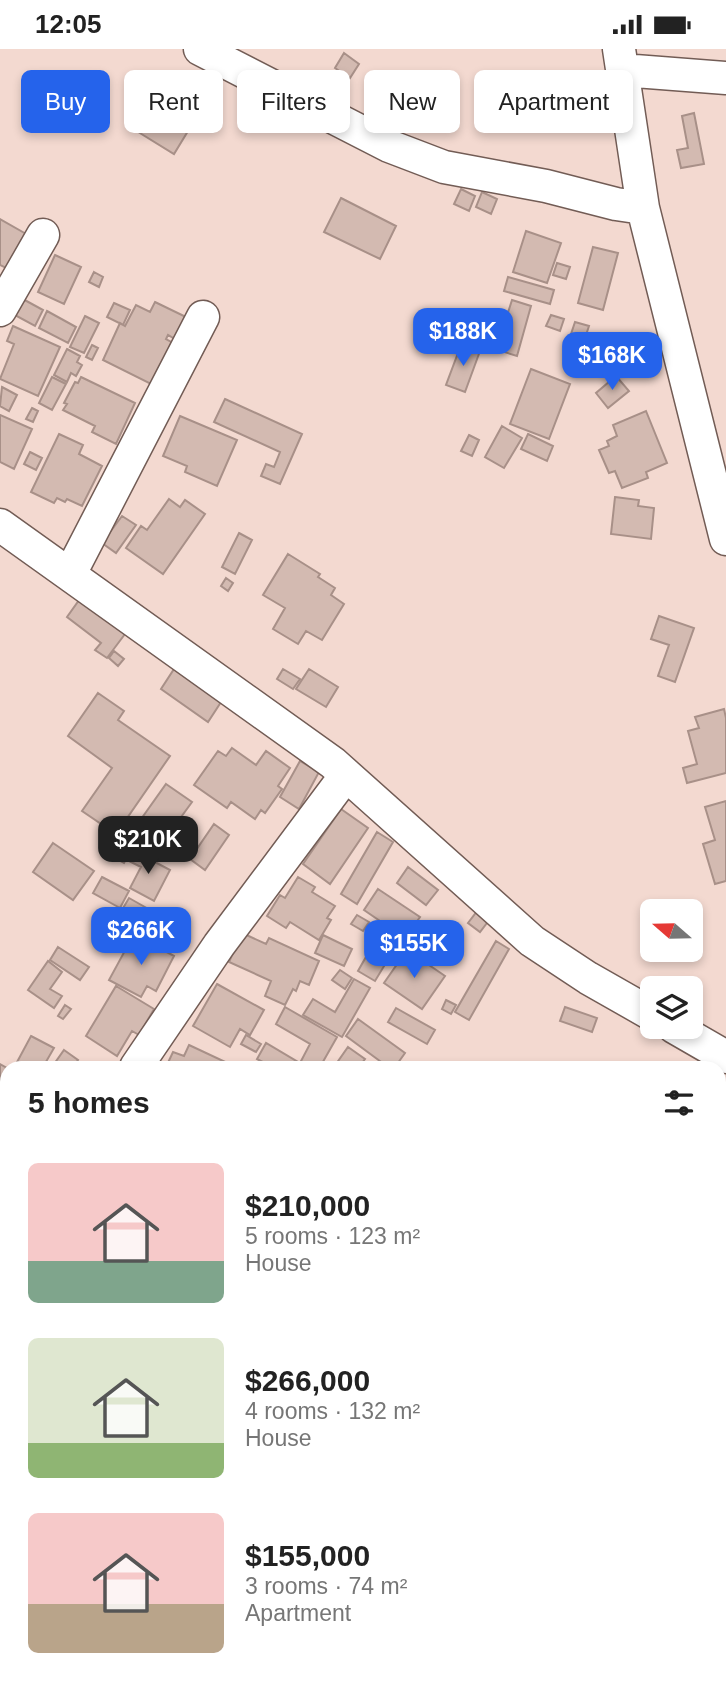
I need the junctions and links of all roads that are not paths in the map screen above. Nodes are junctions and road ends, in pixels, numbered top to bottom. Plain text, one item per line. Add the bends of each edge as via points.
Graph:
1 (200, 49) edge
2 (621, 59) edge
3 (726, 78) edge
4 (643, 208) junction
5 (43, 235) dead end
6 (0, 310) edge
7 (203, 317) dead end
8 (0, 525) edge
9 (726, 539) edge
10 (70, 574) junction
11 (346, 775) junction
12 (640, 1008) edge
13 (695, 1039) edge
14 (726, 1057) edge
15 (140, 1061) edge

1 - 4 street via 389,146 444,167
2 - 3 street
2 - 4 street
4 - 9 street
5 - 6 street
7 - 10 street
8 - 10 street
10 - 11 street
11 - 12 street via 532,941
11 - 15 street via 219,945
13 - 14 street

